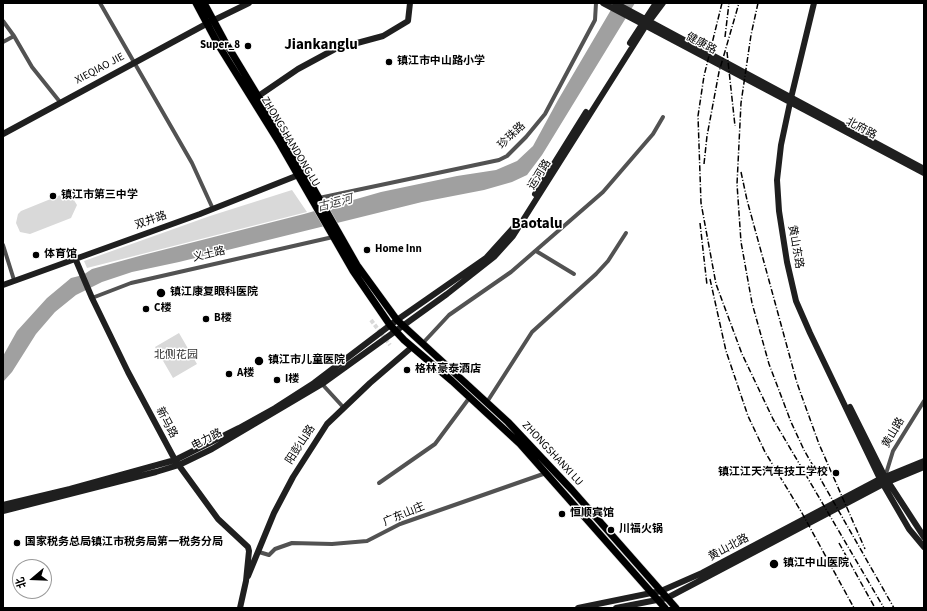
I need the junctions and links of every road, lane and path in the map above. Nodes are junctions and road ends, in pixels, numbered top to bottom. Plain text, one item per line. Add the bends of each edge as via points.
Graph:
1 (100, 3) edge
2 (196, 3) edge
3 (204, 3) edge
4 (249, 3) edge
5 (410, 3) edge
6 (596, 3) edge
7 (603, 3) edge
8 (615, 3) edge
9 (656, 3) edge
10 (663, 3) edge
11 (814, 3) edge
12 (817, 3) edge
13 (634, 17) junction
14 (3, 21) edge
15 (211, 22) junction
16 (645, 23) junction
17 (14, 36) junction
18 (3, 42) edge
19 (133, 63) junction
20 (258, 97) junction
21 (792, 101) junction
22 (60, 102) junction
23 (663, 117) dead end
24 (3, 134) edge
25 (924, 168) edge
26 (301, 173) junction
27 (924, 173) edge
28 (319, 198) junction
29 (319, 207) junction
30 (213, 209) junction
31 (333, 233) junction
32 (626, 233) dead end
33 (3, 245) edge
34 (536, 251) junction
35 (75, 258) junction
36 (574, 274) dead end
37 (14, 280) junction
38 (3, 285) edge
39 (92, 298) junction
40 (396, 325) junction
41 (422, 345) junction
42 (412, 347) junction
43 (322, 384) junction
44 (470, 397) junction
45 (924, 401) edge
46 (487, 402) junction
47 (344, 408) junction
48 (924, 461) edge
49 (177, 462) junction
50 (924, 467) edge
51 (553, 470) junction
52 (546, 473) junction
53 (884, 480) junction
54 (379, 483) dead end
55 (3, 505) edge
56 (3, 511) edge
57 (924, 537) edge
58 (924, 548) edge
59 (259, 552) junction
60 (246, 582) junction
61 (662, 591) junction
62 (652, 594) junction
63 (667, 598) junction
64 (658, 600) junction
65 (240, 608) edge
66 (578, 608) edge
67 (616, 608) edge
68 (665, 608) edge
69 (676, 608) edge

1 - 19 street
2 - 15 main road, ZHONGSHANDONG LU
3 - 15 main road, ZHONGSHANDONG LU
4 - 15 main road, XIEQIAO JIE
5 - 20 main road via 408,21 383,36 335,48 298,69
6 - 28 street, 珍珠路 via 595,20 545,114 507,156 499,160
7 - 13 main road, 健康路
8 - 13 main road, 健康路
9 - 16 main road, 运河路
10 - 16 main road, 运河路
11 - 21 main road, 黄山东路
12 - 21 main road, 黄山东路
13 - 16 main road, 健康路
14 - 17 street
15 - 19 main road, XIEQIAO JIE
15 - 20 main road, ZHONGSHANDONG LU
15 - 26 main road, ZHONGSHANDONG LU via 227,59
16 - 21 main road, 健康路
16 - 40 main road, 运河路 via 514,236 494,257 447,294
17 - 18 street
17 - 22 street via 32,67
19 - 22 main road, XIEQIAO JIE
19 - 30 street via 192,163
20 - 26 main road, ZHONGSHANDONG LU
21 - 25 main road, 北府路
21 - 27 main road, 北府路
21 - 53 main road, 黄山东路 via 777,180 781,227 791,280 810,334
22 - 24 main road, XIEQIAO JIE
23 - 34 street via 653,134 603,192
26 - 28 main road, ZHONGSHANDONG LU
26 - 29 main road, ZHONGSHANDONG LU
26 - 30 main road, 双井路
28 - 29 main road, ZHONGSHANDONG LU
29 - 31 main road, ZHONGSHANDONG LU
30 - 35 main road, 双井路
31 - 39 street, 义土路 via 131,283
31 - 40 main road, ZHONGSHANDONG LU via 353,271
32 - 46 street via 608,261 596,274 532,332
33 - 37 street
34 - 36 street
34 - 41 street via 511,272 449,315
35 - 37 main road, 双井路
35 - 39 main road, 新马路
37 - 38 main road, 双井路
39 - 49 main road, 新马路 via 128,372
40 - 41 main road, ZHONGSHANXI LU
40 - 42 main road, ZHONGSHANXI LU
40 - 43 main road, 电力路
40 - 49 main road, 电力路 via 275,408
41 - 46 main road, ZHONGSHANXI LU
42 - 44 main road, ZHONGSHANXI LU
42 - 47 main road, 阳彭山路
43 - 47 street
43 - 49 main road, 电力路 via 212,449
44 - 52 main road, ZHONGSHANXI LU via 520,444
44 - 54 street via 435,444
45 - 53 street, 黄山路 via 893,451
46 - 51 main road, ZHONGSHANXI LU
47 - 59 main road, 阳彭山路 via 327,424 292,477
48 - 53 main road
49 - 55 main road, 电力路
49 - 56 main road, 电力路
49 - 60 main road, 新马路 via 218,519 248,547 250,551
50 - 53 main road
51 - 52 street, 广东山庄
51 - 61 main road, ZHONGSHANXI LU
52 - 59 street, 广东山庄 via 400,524 367,541 332,544 292,543 275,549 269,555
52 - 62 main road, ZHONGSHANXI LU
53 - 57 main road
53 - 58 main road via 909,529
53 - 61 main road, 黄山北路 via 702,574
53 - 63 main road, 黄山北路
59 - 60 main road, 阳彭山路
60 - 65 main road, 新马路
61 - 62 main road, 黄山北路
61 - 63 main road, ZHONGSHANXI LU
62 - 64 main road, ZHONGSHANXI LU
62 - 66 main road, 黄山北路
63 - 64 main road, 黄山北路
63 - 69 main road, ZHONGSHANXI LU
64 - 67 main road, 黄山北路
64 - 68 main road, ZHONGSHANXI LU

